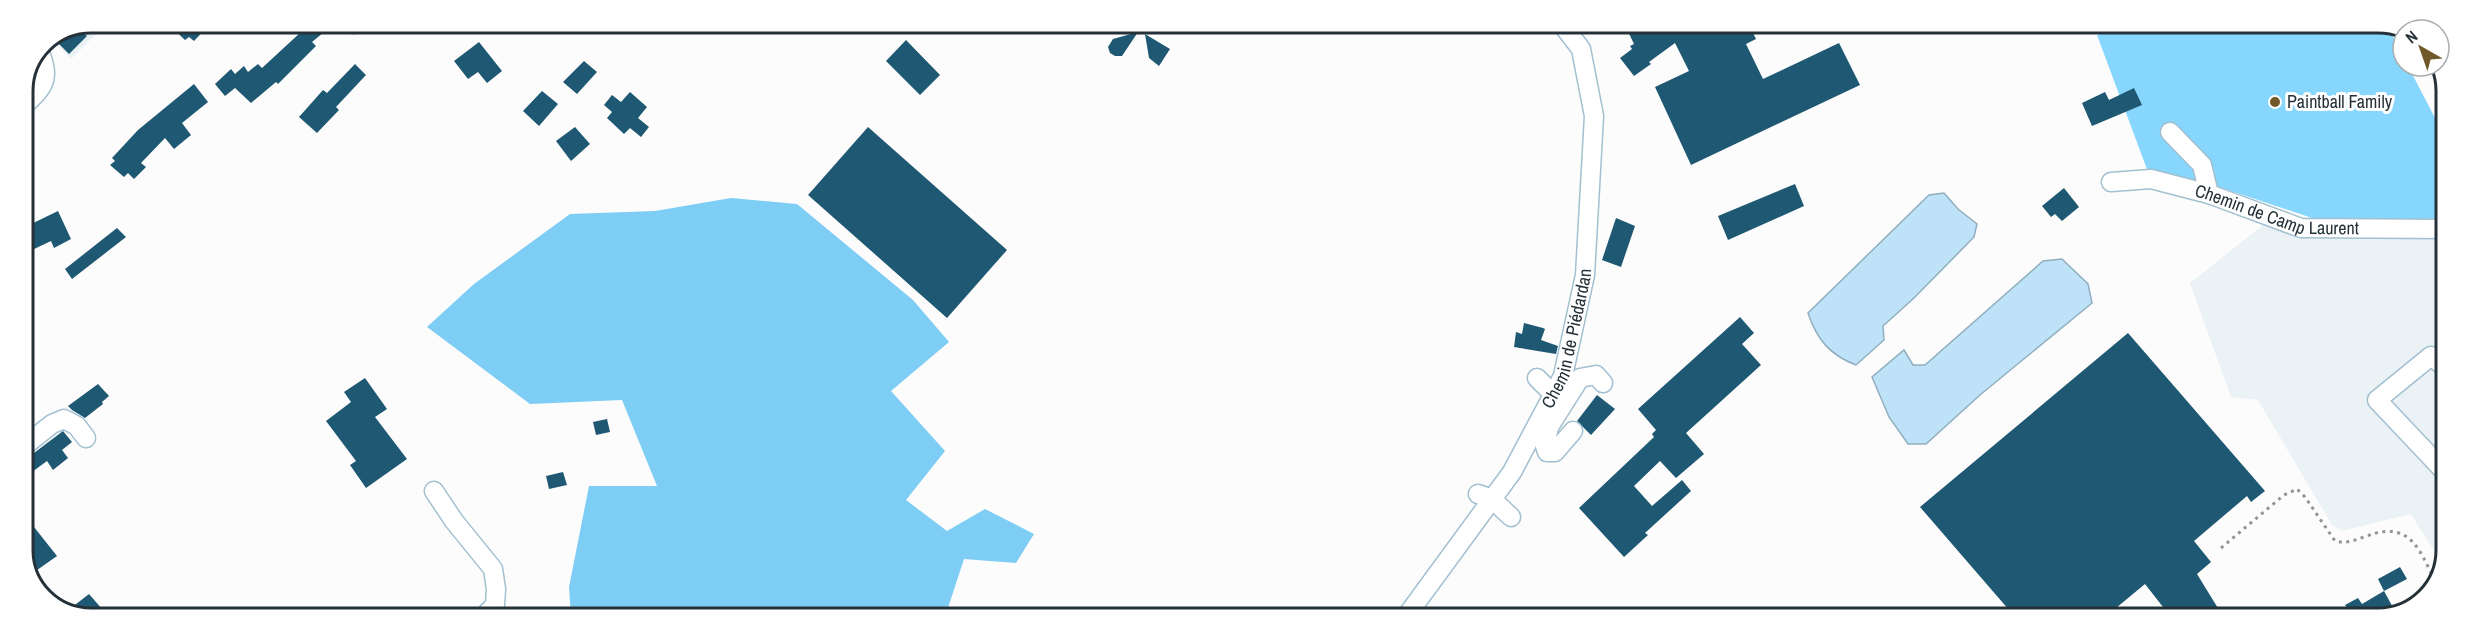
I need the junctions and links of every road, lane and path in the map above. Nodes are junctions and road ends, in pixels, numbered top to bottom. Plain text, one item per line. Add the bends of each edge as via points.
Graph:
1 (1572, 33) edge
2 (43, 60) edge
3 (33, 97) edge
4 (2170, 132) dead end
5 (2111, 182) dead end
6 (2210, 194) junction
7 (2436, 230) edge
8 (2436, 360) edge
9 (1537, 378) dead end
10 (1603, 383) dead end
11 (1553, 394) junction
12 (1544, 423) junction
13 (1573, 431) dead end
14 (86, 438) dead end
15 (33, 439) edge
16 (2436, 462) edge
17 (434, 491) dead end
18 (1485, 496) junction
19 (1511, 517) dead end
20 (2221, 548) dead end
21 (2431, 574) edge
22 (492, 608) edge
23 (1412, 608) edge

1 - 11 street, Chemin de Piédardan via 1585,44 1581,49 1594,116 1585,275 1563,376
2 - 3 street via 46,68 43,84
4 - 6 street via 2202,165
5 - 6 street, Chemin de Camp Laurent via 2151,179
6 - 7 street, Chemin de Camp Laurent via 2301,228
8 - 16 street via 2431,356 2377,400
9 - 11 street
10 - 12 street via 1596,375 1580,378
11 - 12 street, Chemin de Piédardan
12 - 13 street via 1547,452 1555,452
12 - 18 street, Chemin de Piédardan via 1512,472
14 - 15 street via 64,418
17 - 22 street via 493,568 496,589
18 - 19 street
18 - 23 street, Chemin de Piédardan
20 - 21 path via 2284,495 2297,489 2335,541 2345,543 2380,531 2398,531 2417,545

